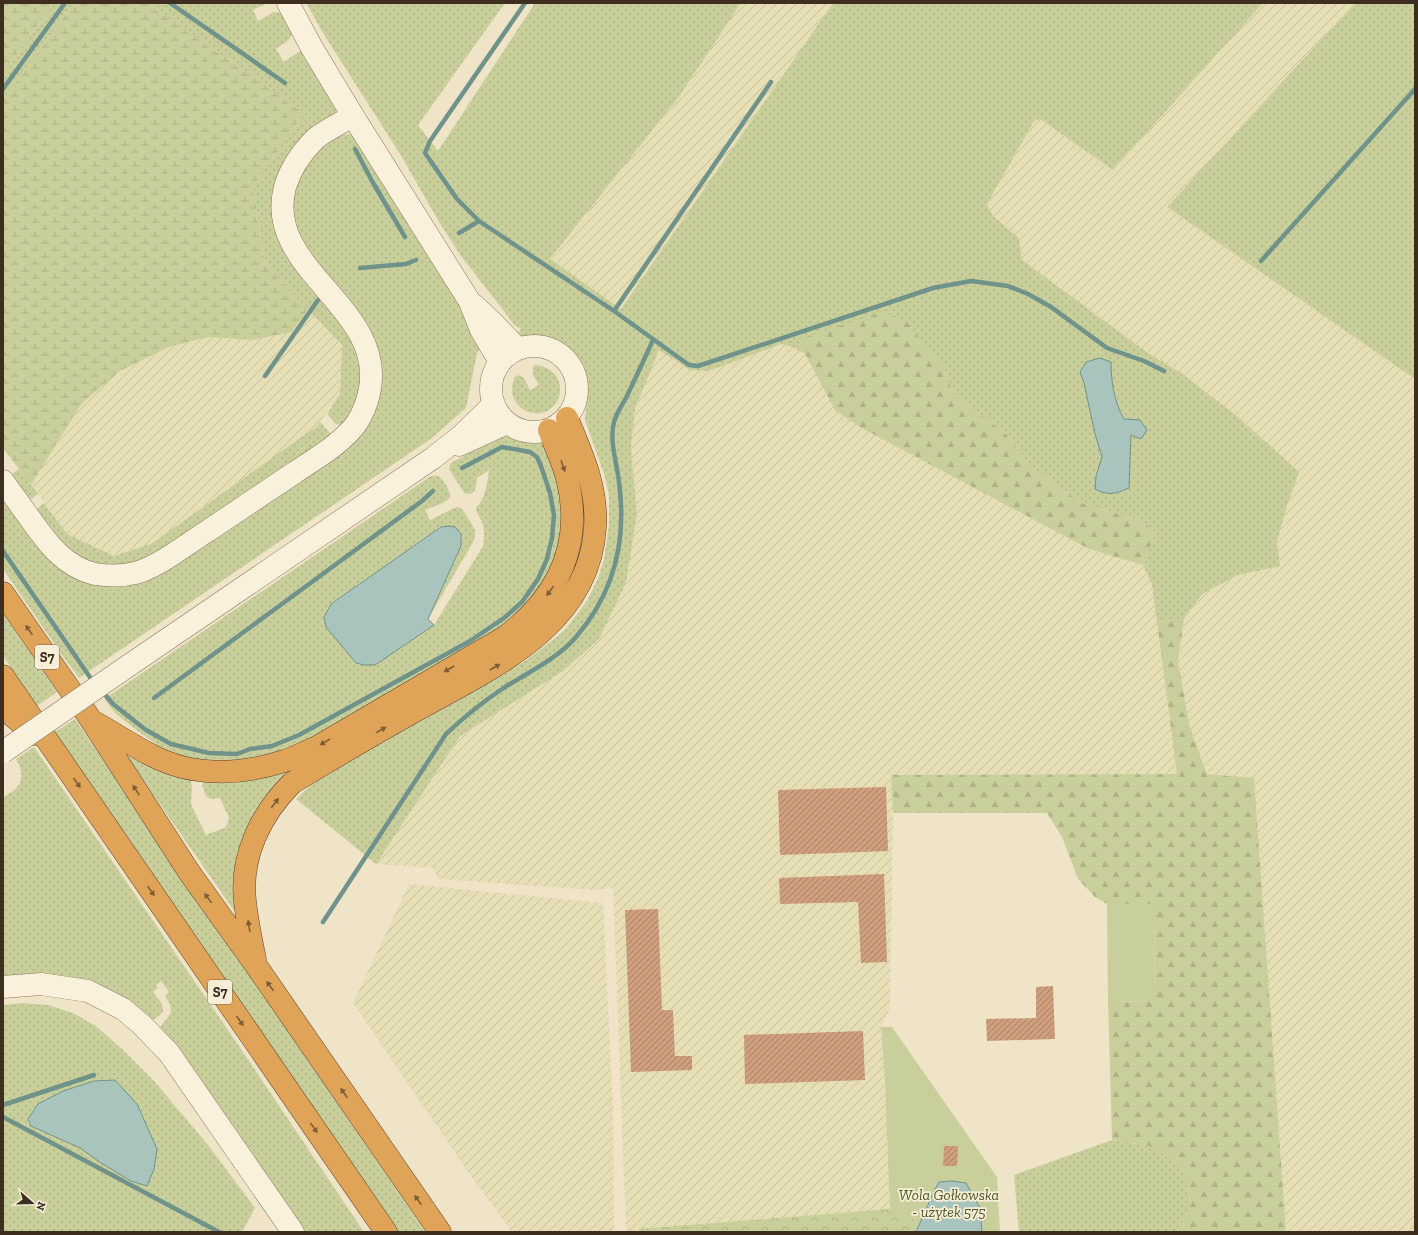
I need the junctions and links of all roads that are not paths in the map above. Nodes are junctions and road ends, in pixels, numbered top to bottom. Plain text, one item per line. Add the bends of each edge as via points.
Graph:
1 (288, 3) edge
2 (353, 116) junction
3 (470, 302) junction
4 (518, 349) junction
5 (500, 362) junction
6 (494, 404) junction
7 (567, 418) junction
8 (507, 423) junction
9 (549, 430) junction
10 (433, 458) junction
11 (3, 480) edge
12 (3, 593) edge
13 (3, 676) edge
14 (3, 708) edge
15 (91, 720) junction
16 (55, 751) junction
17 (3, 752) edge
18 (256, 964) junction
19 (3, 987) edge
20 (293, 1232) edge
21 (386, 1232) edge
22 (440, 1232) edge

1 - 2 street
2 - 3 street
2 - 11 street via 316,138 289,176 283,198 285,225 297,252 310,272 358,328 368,351 371,362 370,389 354,427 317,457 164,560 137,573 110,575 87,571 67,561 47,543
3 - 4 street
3 - 5 street via 480,330
4 - 5 street
4 - 7 street via 533,346 549,348 568,362 576,376 578,392
5 - 6 street via 491,384
6 - 8 street
6 - 10 street via 461,436
7 - 9 street
18 -> 7 highway via 245,900 248,858 258,831 283,792 292,783 522,649 558,616 577,589 593,547 595,506 593,487
8 - 9 street via 527,432
8 - 10 street
9 -> 15 highway via 568,479 572,536 563,568 554,587 539,607 505,637 317,746 285,761 264,767 223,772 183,768 153,756
10 - 17 street, bridge
15 -> 12 highway, S7
13 - 16 highway, S7
14 - 16 highway
18 -> 15 highway, S7 via 189,872
16 -> 21 highway, S7
22 -> 18 highway, S7
19 - 20 street via 40,984 88,991 123,1009 141,1024 168,1053

